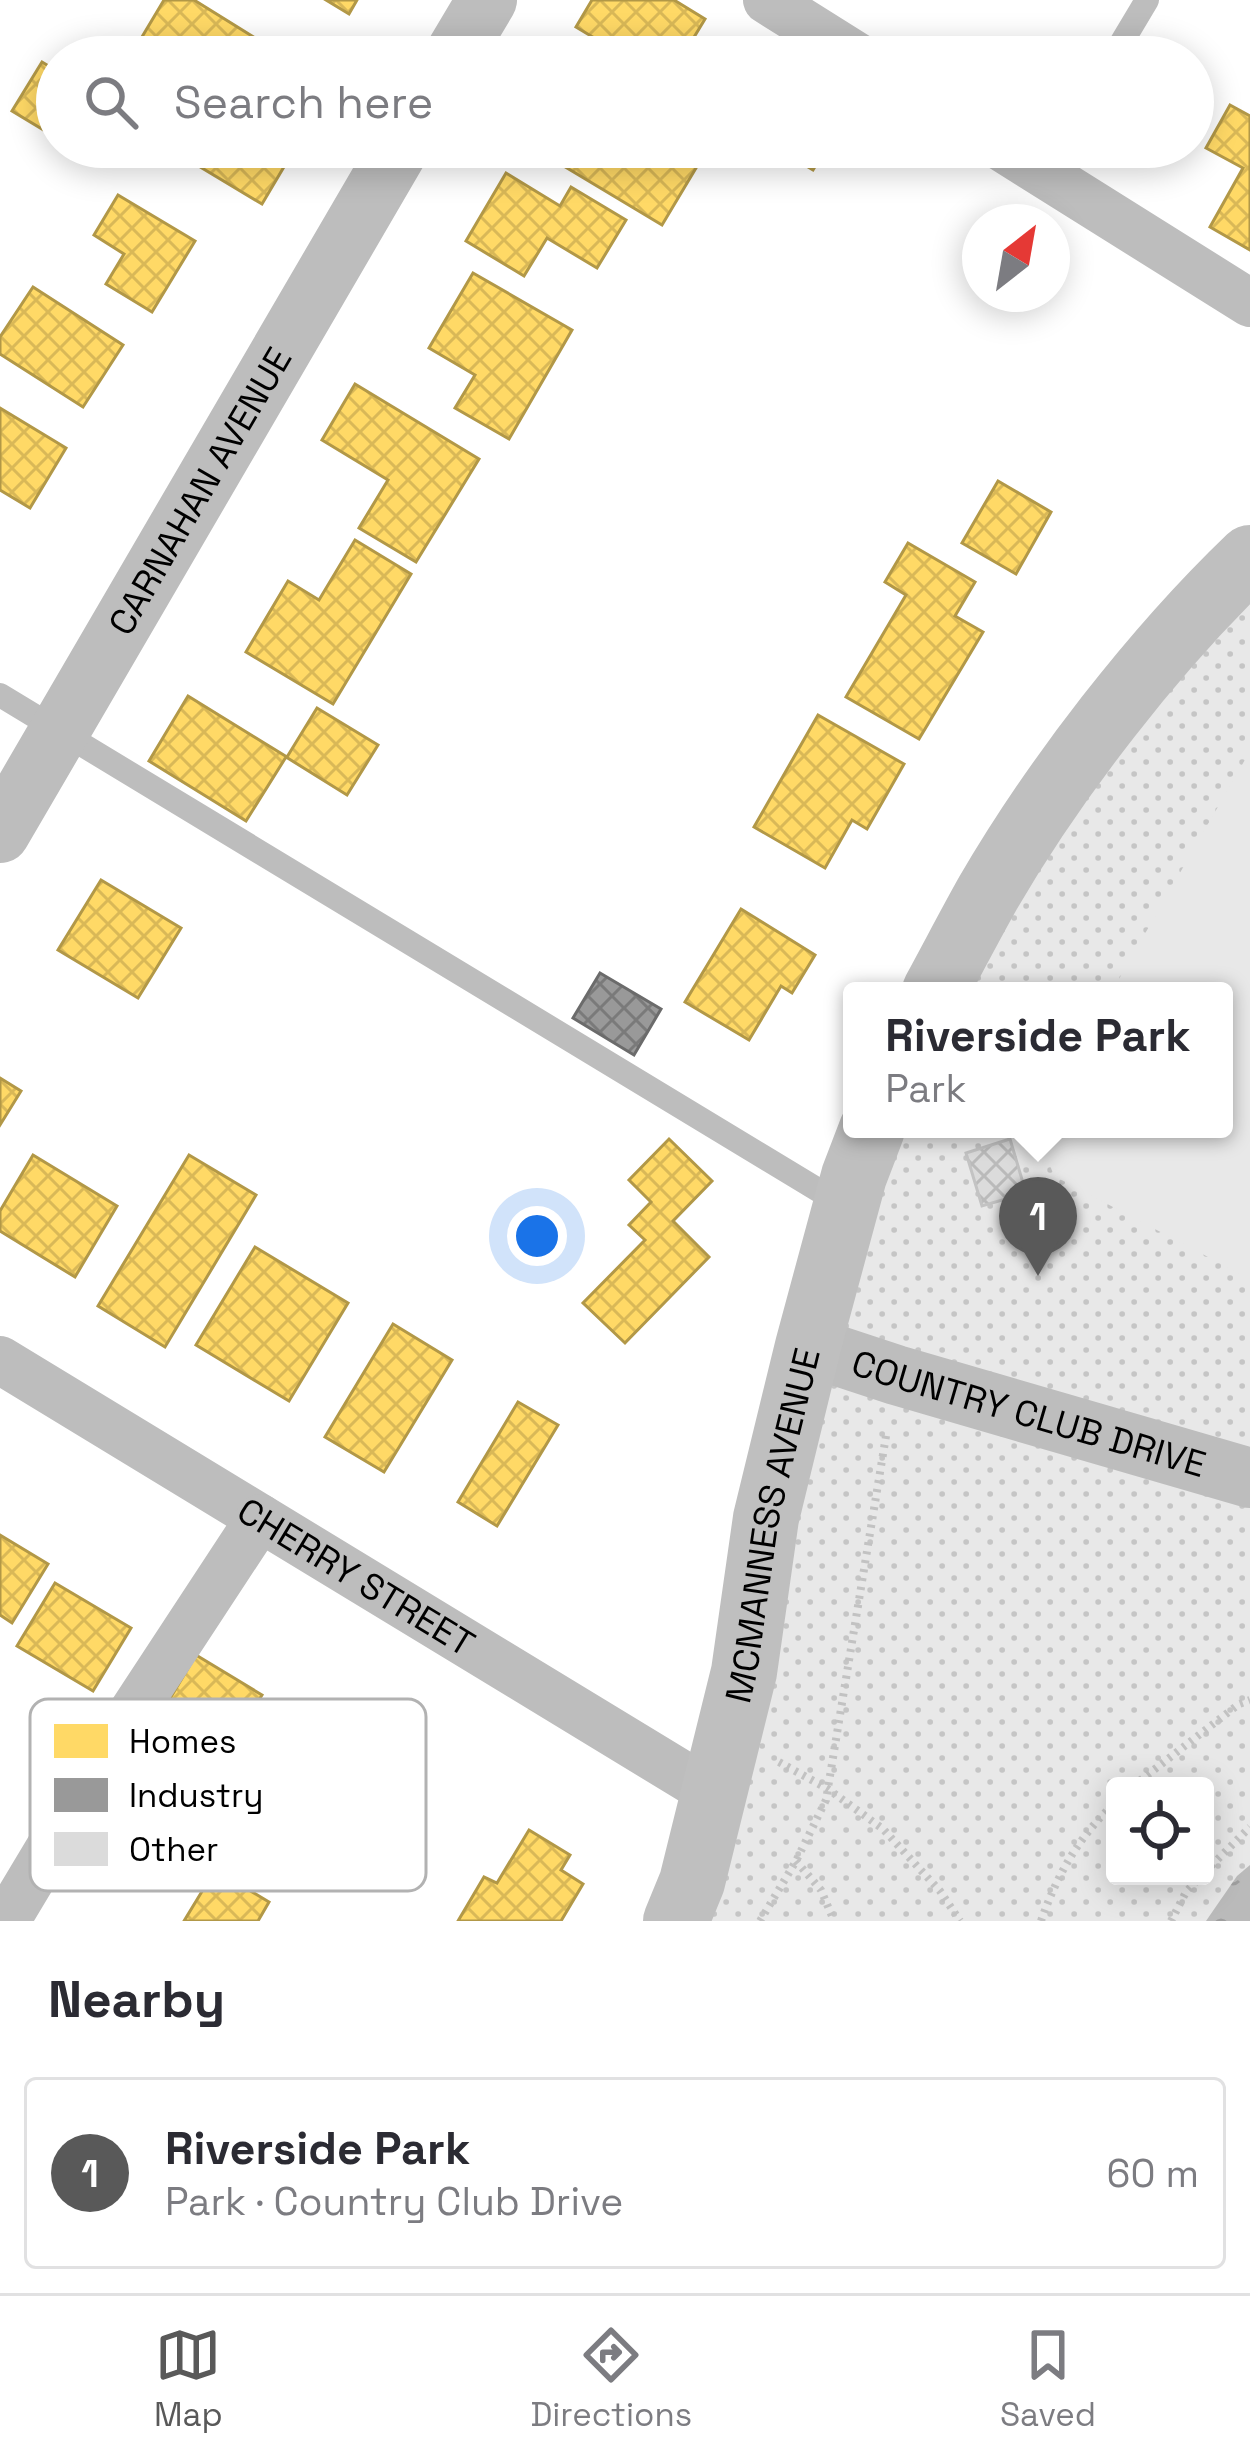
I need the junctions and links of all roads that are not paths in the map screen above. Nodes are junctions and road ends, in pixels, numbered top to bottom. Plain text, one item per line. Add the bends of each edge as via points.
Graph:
1 (487, 0) edge
2 (767, 0) edge
3 (1147, 0) edge
4 (466, 36) edge
5 (824, 36) edge
6 (1126, 36) edge
7 (388, 168) edge
8 (1061, 168) edge
9 (1250, 303) edge
10 (1250, 558) edge
11 (0, 695) edge
12 (58, 732) junction
13 (0, 833) edge
14 (940, 982) edge
15 (869, 1138) edge
16 (845, 1206) junction
17 (808, 1346) junction
18 (0, 1360) edge
19 (1250, 1478) edge
20 (260, 1518) junction
21 (141, 1699) edge
22 (720, 1769) junction
23 (30, 1881) edge
24 (6, 1921) edge
25 (676, 1921) edge

1 - 4 street
2 - 5 street
3 - 6 lane
7 - 12 street, CARNAHAN AVENUE
8 - 9 street
10 - 14 main road via 1100,729 1031,825
11 - 12 lane
12 - 13 street, CARNAHAN AVENUE
12 - 16 lane
15 - 16 main road, MCMANNESS AVENUE
16 - 17 main road, MCMANNESS AVENUE
17 - 19 street, COUNTRY CLUB DRIVE
17 - 22 main road, MCMANNESS AVENUE via 766,1518
18 - 20 street, CHERRY STREET
20 - 21 street
20 - 22 street, CHERRY STREET
22 - 25 main road, MCMANNESS AVENUE
23 - 24 street

